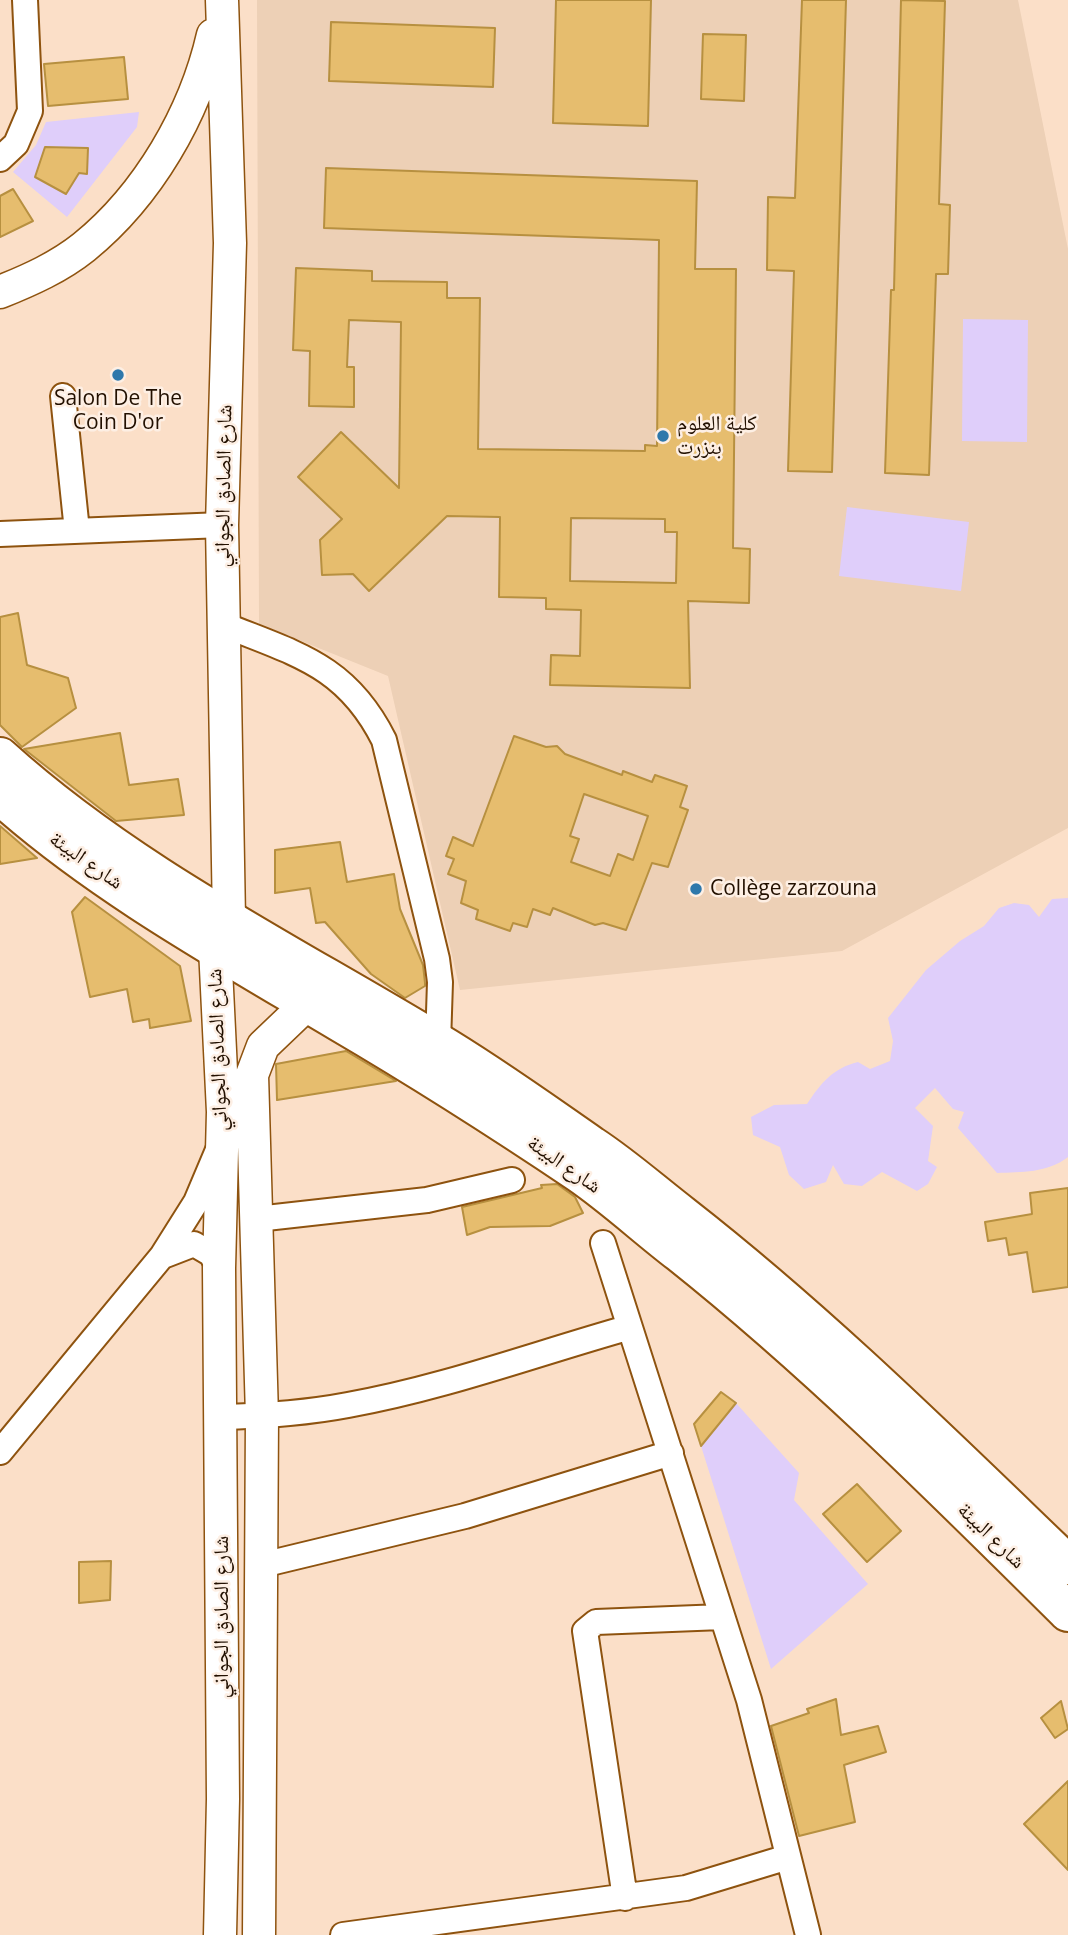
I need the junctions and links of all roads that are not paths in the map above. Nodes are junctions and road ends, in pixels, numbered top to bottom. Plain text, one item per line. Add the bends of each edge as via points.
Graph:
1 (25, 0) edge
2 (222, 0) edge
3 (0, 159) edge
4 (0, 292) edge
5 (63, 396) dead end
6 (222, 525) junction
7 (77, 531) junction
8 (0, 534) edge
9 (222, 624) junction
10 (0, 757) edge
11 (0, 795) edge
12 (222, 934) junction
13 (308, 1003) junction
14 (438, 1043) junction
15 (254, 1113) junction
16 (222, 1127) junction
17 (512, 1180) dead end
18 (257, 1219) junction
19 (603, 1242) dead end
20 (162, 1256) junction
21 (219, 1268) junction
22 (627, 1328) junction
23 (262, 1416) junction
24 (220, 1417) junction
25 (0, 1452) edge
26 (671, 1453) junction
27 (262, 1565) junction
28 (1068, 1565) edge
29 (1068, 1612) edge
30 (722, 1617) junction
31 (788, 1857) junction
32 (625, 1898) junction
33 (220, 1935) edge
34 (259, 1935) edge
35 (344, 1935) edge
36 (808, 1935) edge

1 - 3 street via 30,111 16,144
2 - 4 street via 205,72 151,173 120,213 83,248 38,277
2 - 6 street, شارع الصادق الجواني via 230,243
5 - 7 street
6 - 7 street
6 - 9 street, شارع الصادق الجواني
7 - 8 street
9 - 12 street, شارع الصادق الجواني
9 - 14 street via 319,665 342,682 373,718 384,740 432,933 440,982
10 - 12 main road, شارع البيئة via 44,797
11 - 12 main road, شارع البيئة via 98,870
12 - 13 main road, شارع البيئة
12 - 14 main road, شارع البيئة
12 - 16 street, شارع الصادق الجواني
13 - 15 street via 258,1055 252,1075
13 - 29 main road, شارع البيئة via 583,1176 720,1286 858,1406
14 - 28 main road, شارع البيئة via 597,1149 754,1271
15 - 16 street
15 - 18 street
16 - 20 street via 197,1202
16 - 21 street, شارع الصادق الجواني
17 - 18 street via 427,1200
18 - 23 street
19 - 22 street
20 - 21 street via 194,1244 211,1254
20 - 25 street
21 - 24 street, شارع الصادق الجواني
22 - 23 street via 348,1405
22 - 26 street
23 - 24 street
23 - 27 street
24 - 33 street, شارع الصادق الجواني
26 - 27 street via 465,1516
26 - 30 street
27 - 34 street
30 - 31 street via 749,1700
30 - 32 street via 596,1622 585,1631
31 - 32 street via 687,1888
31 - 36 street
32 - 35 street

